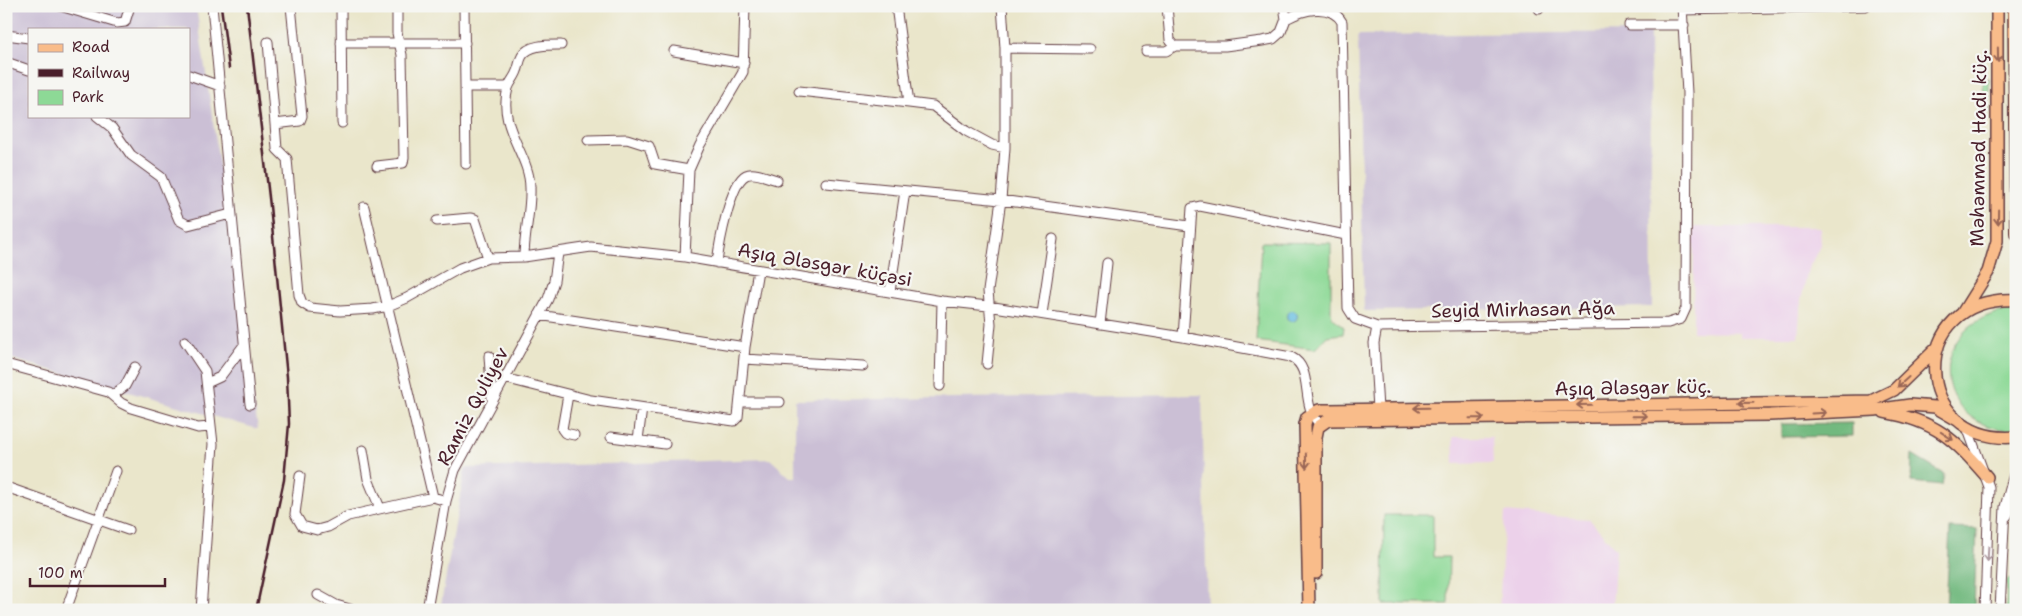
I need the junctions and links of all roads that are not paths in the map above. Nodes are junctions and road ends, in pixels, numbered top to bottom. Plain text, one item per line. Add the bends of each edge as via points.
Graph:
1 (60, 6) edge
2 (130, 6) edge
3 (212, 6) edge
4 (291, 6) edge
5 (341, 6) edge
6 (397, 6) edge
7 (464, 6) edge
8 (745, 6) edge
9 (896, 6) edge
10 (1002, 6) edge
11 (1167, 6) edge
12 (1284, 6) edge
13 (1866, 6) edge
14 (1997, 6) edge
15 (2014, 6) edge
16 (1682, 8) edge
17 (1286, 19) junction
18 (1629, 25) dead end
19 (1684, 25) junction
20 (6, 35) edge
21 (28, 38) edge
22 (268, 42) dead end
23 (341, 43) junction
24 (399, 43) junction
25 (465, 43) junction
26 (561, 45) dead end
27 (1175, 46) junction
28 (1005, 48) junction
29 (1090, 50) dead end
30 (674, 51) dead end
31 (1146, 51) dead end
32 (6, 62) edge
33 (744, 63) junction
34 (28, 70) edge
35 (190, 75) edge
36 (220, 86) junction
37 (465, 87) junction
38 (508, 87) junction
39 (799, 91) dead end
40 (908, 103) junction
41 (100, 118) edge
42 (342, 123) dead end
43 (275, 124) junction
44 (588, 140) dead end
45 (1005, 148) junction
46 (466, 164) dead end
47 (377, 166) dead end
48 (690, 170) junction
49 (776, 180) dead end
50 (826, 183) dead end
51 (905, 191) junction
52 (1002, 200) junction
53 (364, 207) dead end
54 (231, 214) junction
55 (2016, 217) edge
56 (437, 221) dead end
57 (1189, 226) junction
58 (2016, 233) edge
59 (1346, 235) junction
60 (1053, 239) dead end
61 (558, 253) junction
62 (524, 257) junction
63 (685, 257) junction
64 (488, 258) junction
65 (717, 263) junction
66 (1107, 264) dead end
67 (758, 270) junction
68 (890, 292) junction
69 (2016, 300) edge
70 (942, 301) junction
71 (388, 306) junction
72 (988, 306) junction
73 (1963, 312) junction
74 (1042, 314) junction
75 (539, 315) junction
76 (1100, 324) junction
77 (1377, 327) junction
78 (1183, 337) junction
79 (185, 341) dead end
80 (244, 345) junction
81 (745, 347) junction
82 (1938, 347) junction
83 (488, 356) dead end
84 (744, 359) junction
85 (6, 364) edge
86 (987, 364) dead end
87 (134, 366) dead end
88 (862, 366) dead end
89 (504, 378) junction
90 (207, 383) junction
91 (940, 386) dead end
92 (113, 395) junction
93 (568, 395) junction
94 (492, 400) junction
95 (740, 402) junction
96 (780, 402) dead end
97 (250, 404) dead end
98 (642, 408) junction
99 (1875, 410) junction
100 (1310, 414) junction
101 (1378, 414) junction
102 (1322, 423) junction
103 (1963, 424) junction
104 (210, 427) junction
105 (574, 436) dead end
106 (611, 437) dead end
107 (2016, 437) edge
108 (638, 440) junction
109 (665, 444) dead end
110 (363, 450) dead end
111 (2016, 467) edge
112 (116, 471) dead end
113 (300, 476) dead end
114 (1987, 477) junction
115 (6, 488) edge
116 (433, 497) junction
117 (2016, 498) edge
118 (446, 500) junction
119 (380, 508) junction
120 (99, 519) junction
121 (2004, 523) junction
122 (128, 530) dead end
123 (318, 595) dead end
124 (66, 610) edge
125 (201, 610) edge
126 (353, 610) edge
127 (427, 610) edge
128 (1309, 610) edge
129 (1316, 610) edge
130 (1985, 610) edge
131 (2000, 610) edge

1 - 2 street via 118,23 125,22
3 - 36 street
4 - 43 street via 302,116 300,121
5 - 23 street
6 - 24 street
7 - 25 street
8 - 33 street
9 - 40 street
10 - 28 street
11 - 27 street via 1170,40
12 - 17 street
13 - 16 street, Seyid Mirhəsən Ağa
14 -> 73 main road, Məhəmməd Hadi küç. via 1997,241 1988,272
15 - 55 main road, Məhəmməd Hadi küç.
16 - 19 street, Seyid Mirhəsən Ağa
17 - 27 street via 1281,32 1262,41 1225,46
17 - 59 street, Seyid Mirhəsən Ağa via 1310,10 1328,10 1338,14 1342,22
18 - 19 street
19 - 77 street, Seyid Mirhəsən Ağa via 1686,298 1685,314 1681,319 1668,324
20 - 21 street
22 - 43 street
23 - 24 street
23 - 42 street
24 - 25 street
24 - 47 street via 402,55 403,163
25 - 37 street
26 - 38 street via 544,45 522,56
27 - 31 street via 1166,51
28 - 29 street
28 - 45 street
30 - 33 street
32 - 34 street
33 - 48 street via 743,72 700,145
35 - 36 street
36 - 54 street
37 - 38 street
37 - 46 street
38 - 62 street via 507,122 530,188
39 - 40 street
40 - 45 street via 933,106 966,130 992,145
41 - 54 street via 112,128 131,155 161,177 179,220 188,225
43 - 71 street, Aşıq Ələsgər küçəsi via 277,149 287,159 297,287 302,303 310,308 340,311
44 - 48 street via 638,141 649,146 655,164
45 - 52 street
48 - 63 street
49 - 65 street via 751,174 740,181 724,220
50 - 51 street
51 - 52 street
51 - 68 street
52 - 57 street
52 - 72 street
53 - 71 street
54 - 80 street via 241,288
55 - 58 main road, Məhəmməd Hadi küç.
56 - 64 street via 475,219
57 - 59 street via 1192,208 1200,206
57 - 78 street
59 - 77 street, Seyid Mirhəsən Ağa via 1348,308 1355,319
60 - 74 street
61 - 62 street, Aşıq Ələsgər küçəsi
61 - 63 street, Aşıq Ələsgər küçəsi via 591,247
61 - 75 street, Ramiz Quliyev via 554,280
62 - 64 street, Aşıq Ələsgər küçəsi
63 - 65 street, Aşıq Ələsgər küçəsi
64 - 71 street, Aşıq Ələsgər küçəsi via 460,268
65 - 67 street, Aşıq Ələsgər küçəsi
66 - 76 street
67 - 68 street, Aşıq Ələsgər küçəsi
67 - 81 street
68 - 70 street, Aşıq Ələsgər küçəsi
69 - 73 main road via 1997,299
70 - 72 street, Aşıq Ələsgər küçəsi
70 - 91 street
71 - 116 street
72 - 74 street, Aşıq Ələsgər küçəsi
72 - 86 street via 991,324
73 - 82 main road, Məhəmməd Hadi küç. via 1944,334
74 - 76 street, Aşıq Ələsgər küçəsi
75 - 81 street
75 - 89 street, Ramiz Quliyev
76 - 78 street, Aşıq Ələsgər küçəsi
77 - 101 street via 1374,343
78 - 100 street, Aşıq Ələsgər küçəsi via 1296,360 1303,371
79 - 90 street via 205,371
80 - 90 street via 220,377
80 - 97 street
81 - 84 street
82 -> 101 main road, Aşıq Ələsgər küç. via 1894,390 1870,401
82 - 103 main road via 1934,363 1937,387 1948,409
83 - 94 street
84 - 88 street
84 - 95 street
85 - 92 street
87 - 92 street via 125,386
89 - 93 street
89 - 94 street, Ramiz Quliyev
90 - 104 street
92 - 104 street via 131,408 198,428
93 - 98 street
93 - 105 street via 562,429
94 - 118 street, Ramiz Quliyev via 463,453
95 - 96 street
95 - 98 street via 738,417 734,421
98 - 108 street
101 -> 99 main road, Aşıq Ələsgər küç. via 1764,415
99 - 103 main road, Aşıq Ələsgər küç. via 1924,405 1935,407
99 -> 114 main road via 1926,423 1953,440
100 - 101 main road, Aşıq Ələsgər küç. via 1323,410
100 - 102 street
100 -> 128 main road via 1305,430
101 - 102 main road, Aşıq Ələsgər küç.
102 - 129 main road via 1316,437
103 - 107 main road, Aşıq Ələsgər küç. via 1990,436
103 - 114 street
104 - 125 street via 213,444
106 - 108 street
108 - 109 street
110 - 119 street via 368,479
111 - 121 street
112 - 120 street
113 - 119 street via 294,514 302,526 317,530 348,516
114 -> 130 street via 1990,506
115 - 120 street
116 - 118 street
116 - 119 street
117 - 121 street
118 - 127 street, Ramiz Quliyev
120 - 122 street
120 - 124 street
121 - 131 street
123 - 126 street

